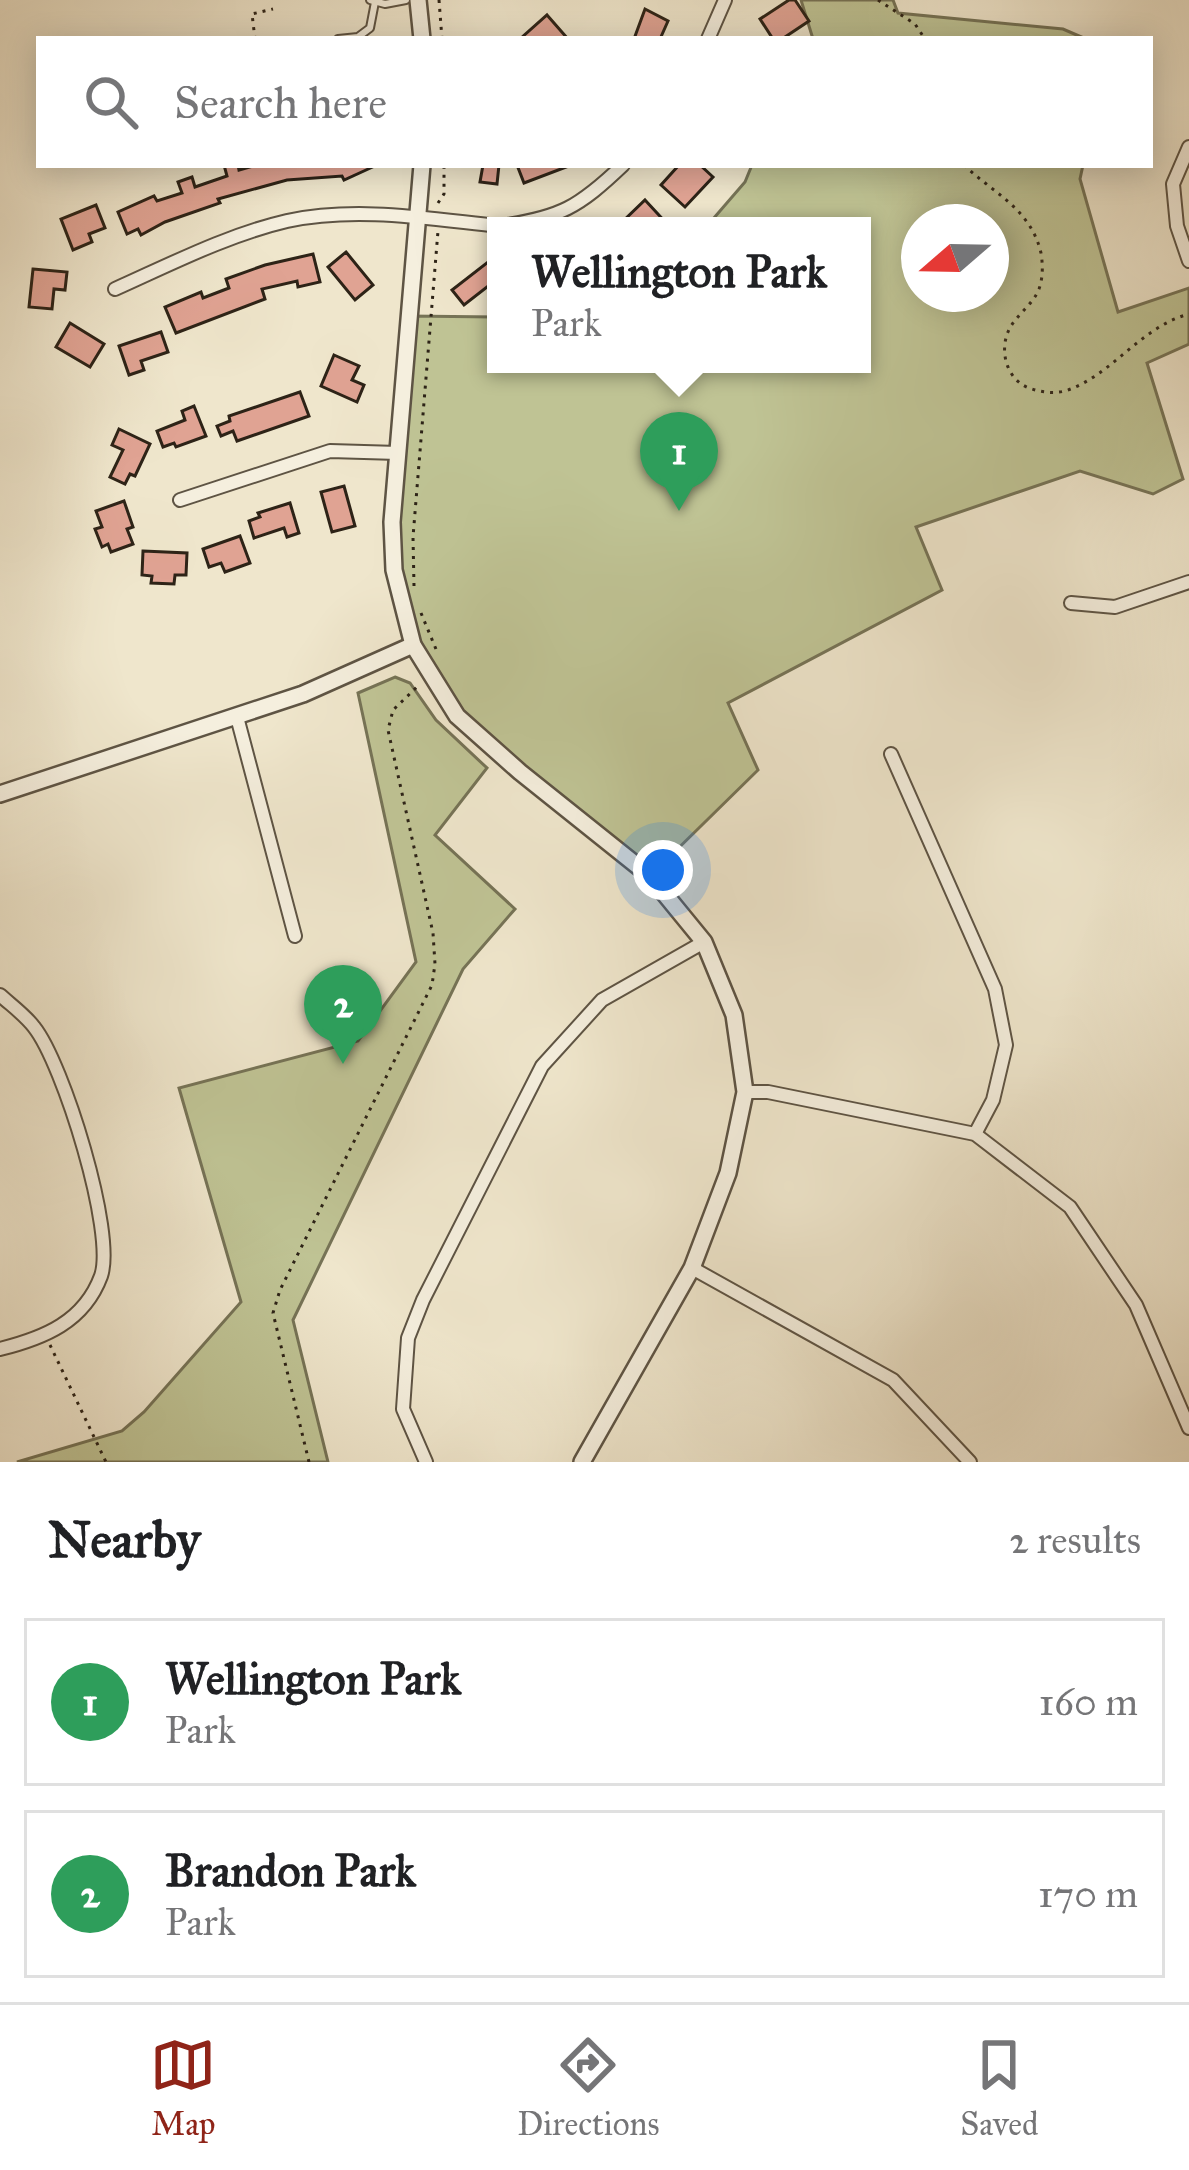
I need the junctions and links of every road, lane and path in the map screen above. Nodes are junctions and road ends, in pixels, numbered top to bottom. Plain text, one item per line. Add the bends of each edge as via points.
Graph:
1 (406, 0) edge
2 (418, 0) edge
3 (439, 0) edge
4 (725, 0) edge
5 (878, 0) edge
6 (372, 1) edge
7 (273, 9) dead end
8 (255, 36) edge
9 (359, 36) edge
10 (422, 36) edge
11 (442, 36) edge
12 (709, 36) edge
13 (924, 36) edge
14 (1189, 147) edge
15 (422, 168) edge
16 (444, 168) edge
17 (620, 168) edge
18 (968, 168) edge
19 (418, 217) junction
20 (553, 217) edge
21 (438, 220) junction
22 (487, 225) edge
23 (1189, 261) edge
24 (115, 289) dead end
25 (1189, 314) edge
26 (398, 453) junction
27 (180, 500) dead end
28 (1189, 582) edge
29 (414, 594) dead end
30 (1071, 603) dead end
31 (422, 613) dead end
32 (412, 645) junction
33 (434, 676) junction
34 (237, 717) junction
35 (890, 754) dead end
36 (0, 794) edge
37 (295, 936) dead end
38 (704, 942) junction
39 (0, 995) edge
40 (745, 1092) junction
41 (975, 1134) junction
42 (692, 1268) junction
43 (46, 1336) junction
44 (0, 1348) edge
45 (1189, 1428) edge
46 (106, 1462) edge
47 (309, 1462) edge
48 (426, 1462) edge
49 (582, 1462) edge
50 (970, 1462) edge

1 - 6 lane
2 - 10 street
3 - 11 path
4 - 12 street
5 - 13 path
6 - 9 lane via 370,28
7 - 8 path via 252,14
14 - 23 street via 1173,184
15 - 19 street
16 - 21 path
17 - 20 street
18 - 25 path via 1022,213 1041,255 1038,292 1005,347 1010,376 1023,386 1066,391 1150,329
19 - 21 street
19 - 24 street via 292,220
19 - 26 street
21 - 22 street
21 - 29 path
26 - 27 street via 330,451
26 - 32 street via 394,570
28 - 30 street via 1114,607
31 - 33 path via 444,668
32 - 33 street
32 - 34 street
33 - 38 street via 457,716 630,857
33 - 47 path via 393,710 388,730 433,933 432,985 273,1313
34 - 36 street
34 - 37 street
35 - 41 street via 995,989 1006,1045
38 - 40 street via 734,1016
38 - 48 street via 602,1000 542,1066 408,1338 403,1409
39 - 43 street via 34,1027 65,1081 105,1247 101,1276 74,1318
40 - 41 street
40 - 42 street via 728,1173
41 - 45 street via 1070,1207 1136,1305
42 - 49 street
42 - 50 street via 893,1380
43 - 44 street
43 - 46 path

